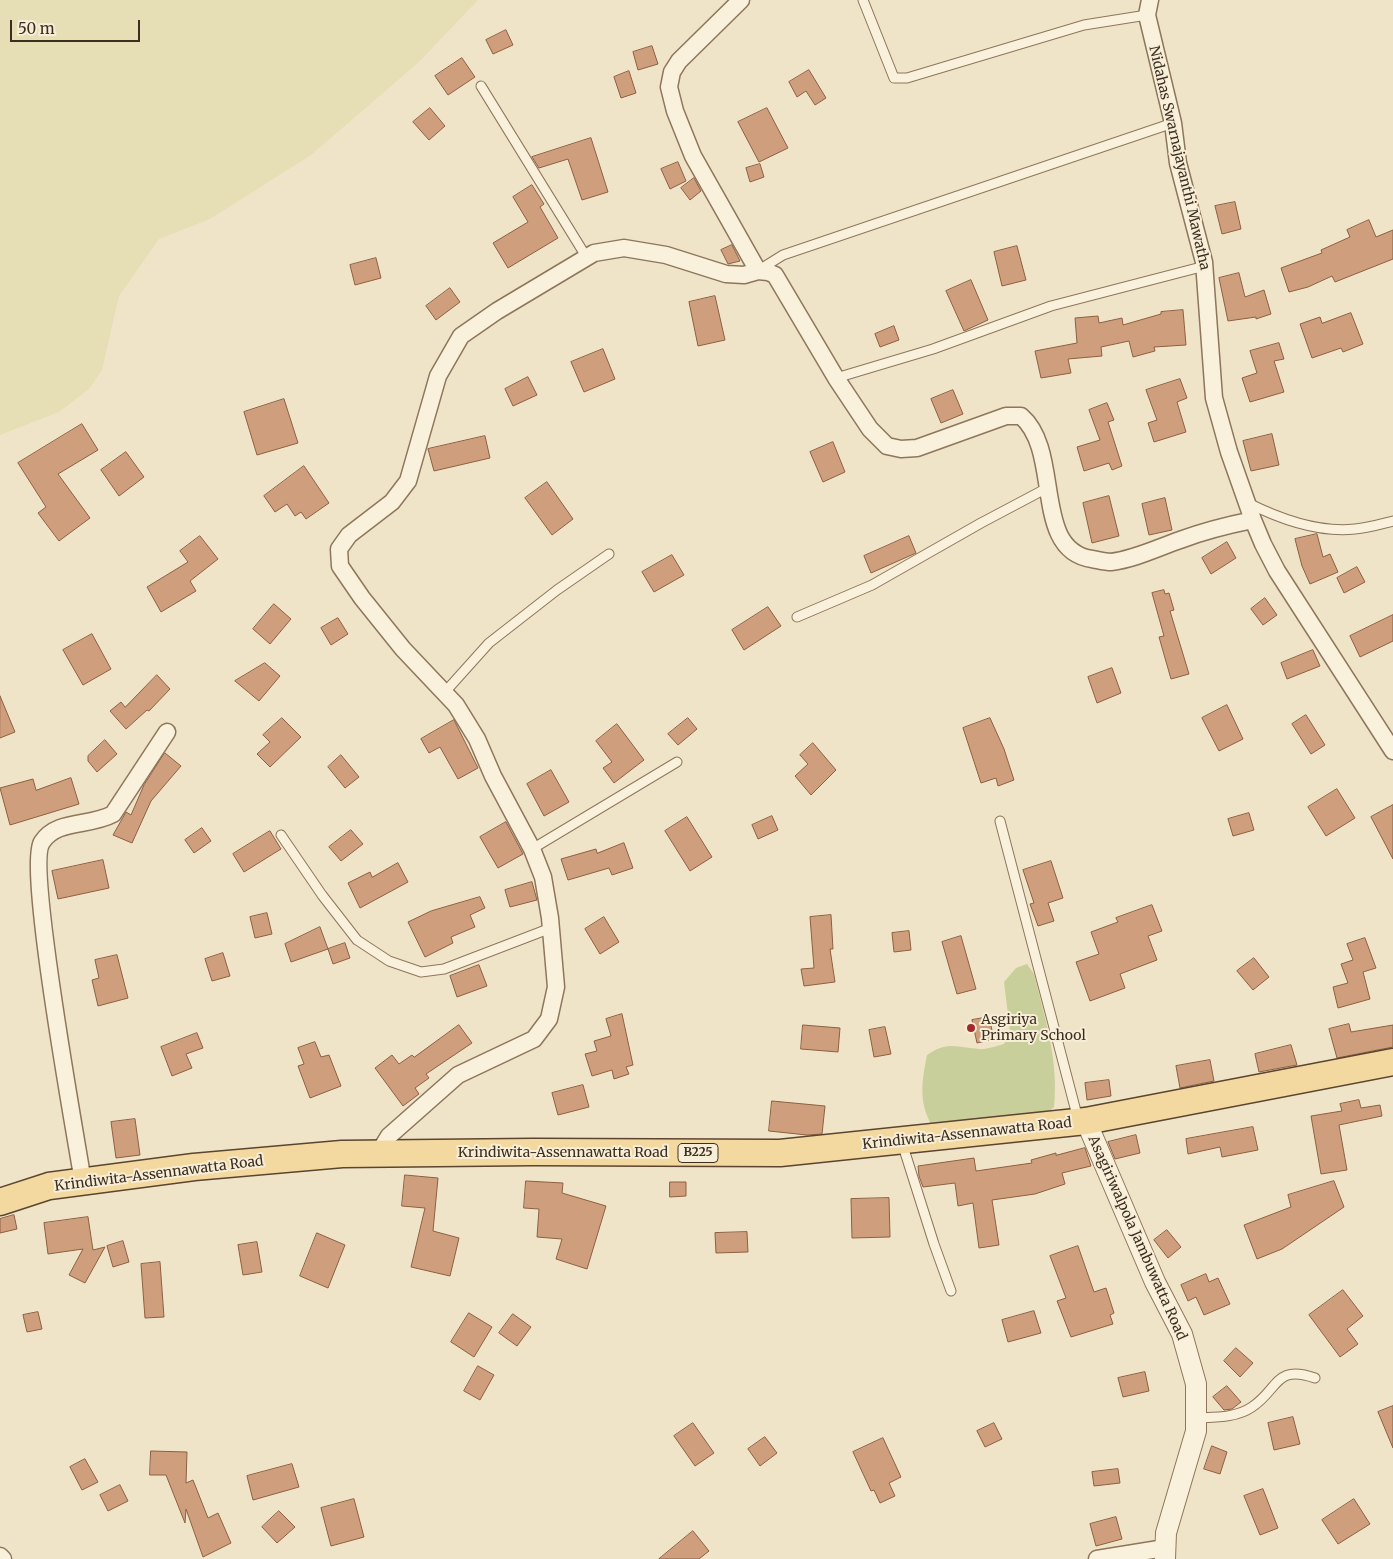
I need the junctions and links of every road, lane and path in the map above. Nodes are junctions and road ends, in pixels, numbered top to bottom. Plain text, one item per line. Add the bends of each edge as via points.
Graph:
1 (741, 0) edge
2 (864, 0) edge
3 (1148, 8) edge
4 (481, 86) dead end
5 (1173, 123) junction
6 (587, 258) junction
7 (1205, 266) junction
8 (758, 271) junction
9 (836, 378) junction
10 (1049, 487) junction
11 (1248, 503) junction
12 (1253, 520) junction
13 (1393, 521) edge
14 (609, 554) dead end
15 (797, 617) dead end
16 (445, 692) junction
17 (167, 732) dead end
18 (1393, 751) edge
19 (677, 762) dead end
20 (1000, 820) dead end
21 (281, 835) dead end
22 (532, 849) junction
23 (551, 928) junction
24 (1393, 1062) edge
25 (1083, 1122) junction
26 (902, 1140) junction
27 (378, 1154) junction
28 (83, 1182) junction
29 (0, 1202) edge
30 (951, 1291) dead end
31 (1316, 1378) dead end
32 (1196, 1418) junction
33 (1165, 1553) edge
34 (0, 1556) edge
35 (3, 1559) edge
36 (1097, 1559) edge

1 - 8 street via 679,61 672,72 669,87 693,156
2 - 3 lane via 894,78 907,78
3 - 5 street, Nidahas Swarnajayanthi Mawatha
4 - 6 lane
5 - 7 street, Nidahas Swarnajayanthi Mawatha via 1178,163
5 - 8 lane via 783,255
6 - 8 street via 594,253 624,248 666,255 726,274 744,275
6 - 16 street via 462,336 438,376 408,481 392,502 349,535 339,549 340,566 362,598
7 - 9 lane via 1051,306 933,349
7 - 11 street, Nidahas Swarnajayanthi Mawatha via 1214,398
8 - 9 street via 775,276
9 - 10 street via 870,429 887,446 901,449 917,448 1006,416 1021,416 1030,423 1042,447
10 - 12 street via 1054,521 1064,545 1088,559 1109,562 1135,557 1189,536
10 - 15 lane via 872,585
11 - 12 street, Nidahas Swarnajayanthi Mawatha
11 - 13 lane via 1273,516 1319,528 1355,530
12 - 18 street, Nidahas Swarnajayanthi Mawatha via 1277,571
14 - 16 lane via 489,643
16 - 22 street via 477,739
17 - 28 street via 113,814 101,821 53,830 40,844 45,941
19 - 22 lane
20 - 25 lane
21 - 23 lane via 357,940 389,960 421,972 444,969
22 - 23 street via 543,877
23 - 27 street via 556,987 549,1019 534,1039 458,1075 389,1136
24 - 25 main road, Krindiwita-Assennawatta Road / B225
25 - 26 main road, Krindiwita-Assennawatta Road / B225
25 - 32 street, Asagiriwalpola Jambuwatta Road via 1182,1334 1196,1384
26 - 27 main road, Krindiwita-Assennawatta Road / B225 via 780,1153
26 - 30 lane
27 - 28 main road, Krindiwita-Assennawatta Road / B225 via 342,1154 194,1167
28 - 29 main road, Krindiwita-Assennawatta Road / B225 via 49,1186
31 - 32 lane via 1300,1373 1287,1374 1252,1407 1230,1416
32 - 33 street, Asagiriwalpola Jambuwatta Road via 1196,1431 1166,1533
33 - 36 street
34 - 35 street

